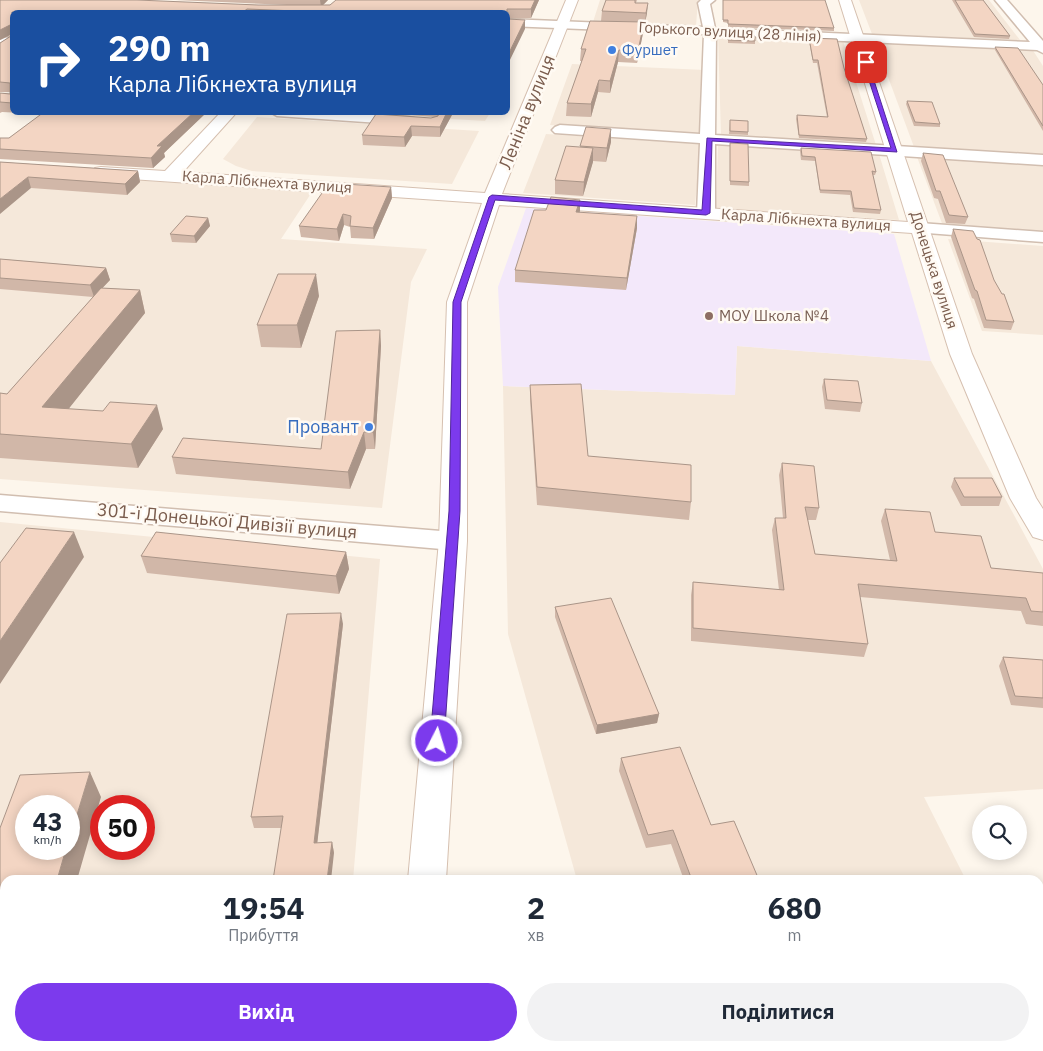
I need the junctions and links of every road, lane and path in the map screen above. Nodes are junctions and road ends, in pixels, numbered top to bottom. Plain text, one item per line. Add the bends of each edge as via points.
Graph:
1 (572, 0) edge
2 (709, 0) edge
3 (846, 0) edge
4 (1001, 0) edge
5 (510, 22) edge
6 (562, 24) junction
7 (710, 31) junction
8 (858, 38) junction
9 (1042, 47) edge
10 (227, 115) edge
11 (320, 115) edge
12 (422, 122) edge
13 (560, 130) dead end
14 (709, 139) junction
15 (895, 151) junction
16 (1043, 160) edge
17 (88, 171) edge
18 (170, 176) junction
19 (492, 197) junction
20 (706, 213) junction
21 (920, 228) junction
22 (1043, 237) edge
23 (0, 503) edge
24 (1043, 531) edge
25 (453, 541) junction
26 (427, 875) edge

1 - 6 street, Леніна вулиця
2 - 7 street via 704,3
3 - 8 street, Донецька вулиця
4 - 9 street
5 - 6 street, Горького вулиця (28 лiнiя)
6 - 7 street, Горького вулиця (28 лiнiя)
6 - 19 street, Леніна вулиця
7 - 8 street, Горького вулиця (28 лiнiя)
7 - 14 street
8 - 9 street, Горького вулиця (28 лiнiя)
8 - 15 street, Донецька вулиця
10 - 18 street
11 - 12 street
13 - 14 street
14 - 15 street
14 - 20 street
15 - 16 street
15 - 21 street, Донецька вулиця
17 - 18 street, Карла Лібкнехта вулиця
18 - 19 street, Карла Лібкнехта вулиця
19 - 20 street, Карла Лібкнехта вулиця
19 - 25 street, Леніна вулиця via 457,302
20 - 21 street, Карла Лібкнехта вулиця
21 - 22 street, Карла Лібкнехта вулиця
21 - 24 street, Донецька вулиця via 961,354 1024,498
23 - 25 street, 301-ї Донецької Дивізії вулиця
25 - 26 street, Леніна вулиця

